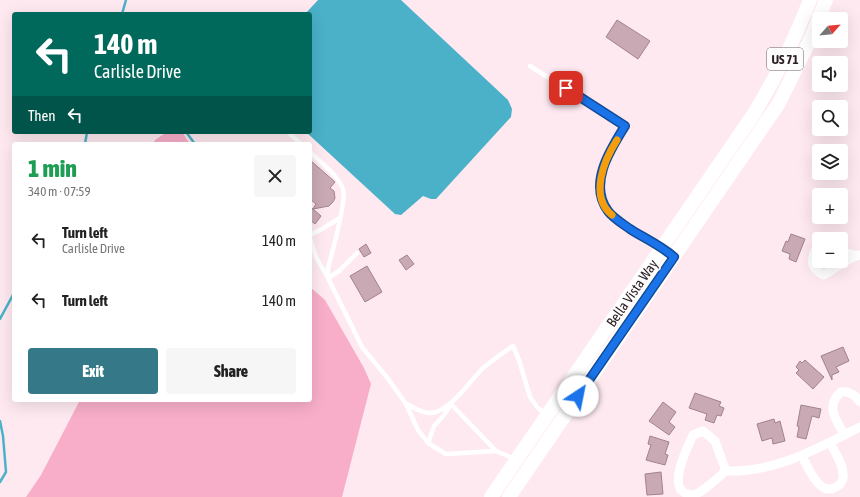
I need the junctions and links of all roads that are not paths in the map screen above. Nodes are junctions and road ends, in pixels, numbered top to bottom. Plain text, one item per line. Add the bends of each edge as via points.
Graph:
1 (810, 0) edge
2 (826, 0) edge
3 (530, 66) dead end
4 (625, 126) joint
5 (290, 134) edge
6 (299, 142) edge
7 (312, 154) edge
8 (340, 218) junction
9 (312, 234) edge
10 (312, 244) edge
11 (663, 248) junction
12 (357, 253) dead end
13 (848, 253) edge
14 (858, 255) edge
15 (674, 257) junction
16 (848, 260) edge
17 (815, 268) edge
18 (836, 268) edge
19 (328, 278) junction
20 (860, 402) edge
21 (406, 404) junction
22 (451, 404) junction
23 (548, 415) junction
24 (860, 427) edge
25 (845, 435) junction
26 (428, 443) junction
27 (830, 443) junction
28 (496, 451) junction
29 (802, 456) junction
30 (516, 460) junction
31 (726, 471) junction
32 (491, 497) edge
33 (509, 497) edge

1 - 11 main road, Bella Vista Way / US 71 via 774,81
2 - 15 main road, Bella Vista Way / US 71 via 811,38 779,103
3 - 4 lane
4 - 11 street via 604,164 600,181 601,198 608,212
5 - 6 lane
7 - 8 lane via 335,176 343,190
8 - 9 lane
8 - 19 lane
10 - 19 lane
11 - 15 street
11 - 23 main road, Bella Vista Way / US 71
12 - 19 lane
13 - 14 street
14 - 16 street
15 - 33 main road, Bella Vista Way / US 71
17 - 18 street via 823,275
19 - 21 lane via 362,347
20 - 25 street via 852,393 847,392 841,392 834,399 832,408
21 - 22 lane via 430,413
21 - 26 lane via 418,430
22 - 23 lane via 484,368 513,346 530,397 537,407
22 - 26 lane via 434,426
22 - 28 lane
23 - 30 main road, Bella Vista Way / US 71
24 - 25 street
25 - 27 street
26 - 28 lane via 446,454
27 - 29 street
27 - 29 street via 844,474 837,487 824,488 818,484
28 - 30 lane
29 - 31 street via 760,468
30 - 32 main road, Bella Vista Way / US 71
31 - 31 street via 691,495 683,492 678,482 684,453 693,435 698,432 703,431 714,441

